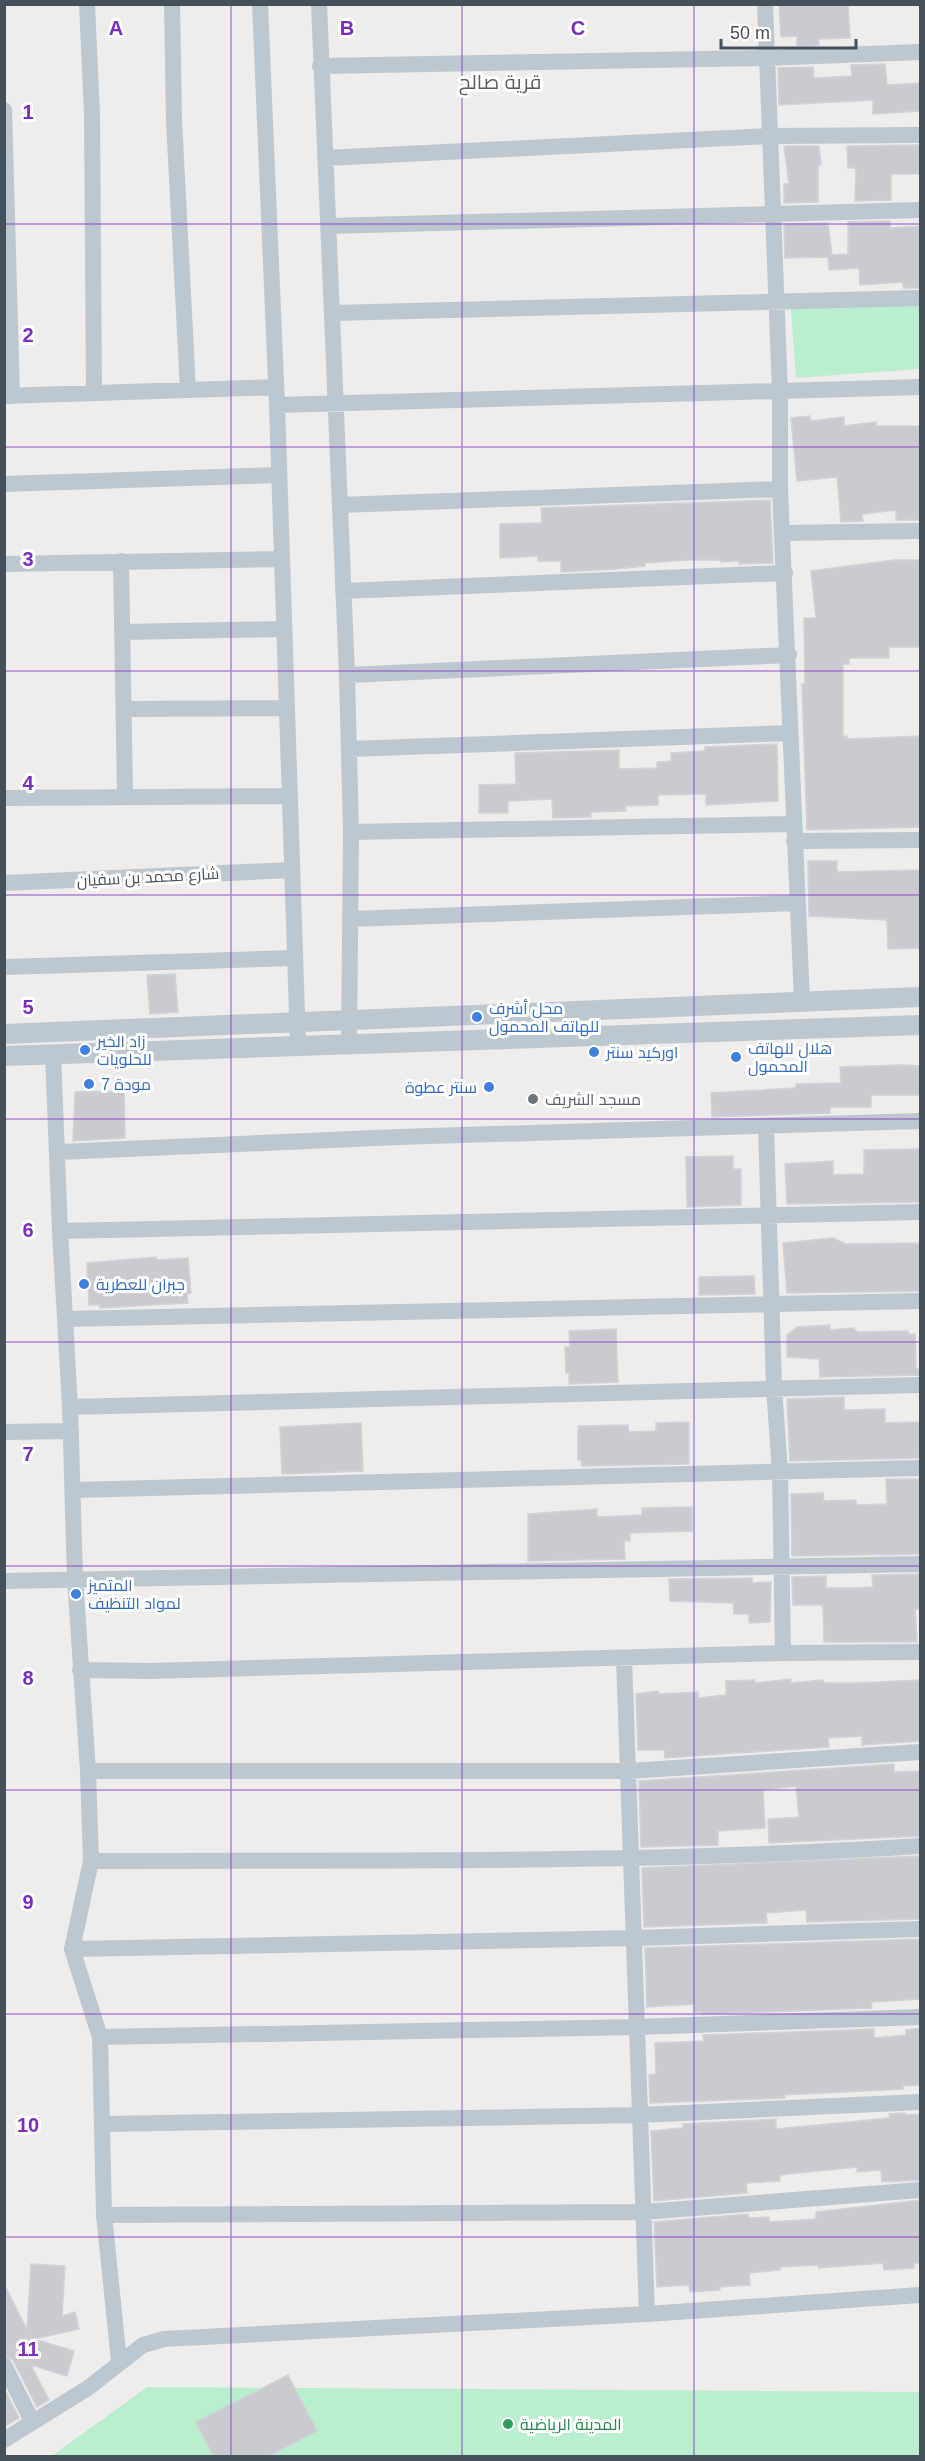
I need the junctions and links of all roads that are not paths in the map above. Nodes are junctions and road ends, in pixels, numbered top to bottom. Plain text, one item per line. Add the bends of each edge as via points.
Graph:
1 (87, 4) edge
2 (172, 4) edge
3 (260, 4) edge
4 (319, 4) edge
5 (765, 4) edge
6 (921, 52) edge
7 (765, 58) junction
8 (320, 66) junction
9 (4, 110) edge
10 (921, 135) edge
11 (770, 136) junction
12 (325, 158) junction
13 (921, 210) edge
14 (774, 214) junction
15 (329, 226) junction
16 (921, 298) edge
17 (776, 303) junction
18 (333, 313) junction
19 (276, 387) junction
20 (921, 387) edge
21 (188, 390) junction
22 (94, 392) junction
23 (780, 393) junction
24 (8, 396) edge
25 (337, 404) junction
26 (277, 405) junction
27 (278, 475) junction
28 (4, 484) edge
29 (780, 489) junction
30 (340, 505) junction
31 (921, 531) edge
32 (782, 533) junction
33 (281, 559) junction
34 (121, 561) junction
35 (4, 564) edge
36 (785, 573) junction
37 (343, 591) junction
38 (283, 629) junction
39 (122, 632) junction
40 (789, 655) junction
41 (347, 675) junction
42 (287, 708) junction
43 (124, 709) junction
44 (790, 733) junction
45 (349, 749) junction
46 (125, 795) junction
47 (290, 796) junction
48 (4, 798) edge
49 (351, 832) junction
50 (794, 833) junction
51 (921, 840) edge
52 (292, 870) junction
53 (4, 883) edge
54 (797, 903) junction
55 (350, 919) junction
56 (295, 958) junction
57 (4, 967) edge
58 (921, 997) edge
59 (802, 1001) junction
60 (348, 1019) junction
61 (297, 1021) junction
62 (921, 1025) edge
63 (4, 1034) edge
64 (349, 1044) junction
65 (298, 1045) junction
66 (53, 1054) junction
67 (4, 1056) edge
68 (921, 1121) edge
69 (766, 1128) junction
70 (59, 1152) junction
71 (921, 1212) edge
72 (769, 1216) junction
73 (60, 1231) junction
74 (921, 1301) edge
75 (771, 1303) junction
76 (66, 1319) junction
77 (921, 1385) edge
78 (774, 1387) junction
79 (70, 1407) junction
80 (71, 1431) junction
81 (4, 1432) edge
82 (921, 1468) edge
83 (780, 1472) junction
84 (74, 1490) junction
85 (921, 1564) edge
86 (780, 1567) junction
87 (75, 1578) junction
88 (4, 1581) edge
89 (921, 1652) edge
90 (783, 1653) junction
91 (624, 1658) junction
92 (80, 1670) junction
93 (921, 1752) edge
94 (88, 1771) junction
95 (628, 1771) junction
96 (921, 1846) edge
97 (631, 1859) junction
98 (90, 1861) junction
99 (921, 1929) edge
100 (635, 1938) junction
101 (72, 1949) junction
102 (921, 2017) edge
103 (637, 2027) junction
104 (100, 2037) junction
105 (921, 2102) edge
106 (640, 2115) junction
107 (104, 2124) junction
108 (921, 2190) edge
109 (644, 2212) junction
110 (104, 2215) junction
111 (921, 2295) edge
112 (647, 2314) junction
113 (119, 2361) junction
114 (7, 2375) edge
115 (32, 2421) junction
116 (4, 2440) edge

1 - 22 street via 92,114
2 - 21 street
3 - 19 street
4 - 8 street
5 - 7 street
6 - 7 street
7 - 8 street
7 - 11 street
8 - 12 street
9 - 24 street
10 - 11 street
11 - 12 street
11 - 14 street
12 - 15 street
13 - 14 street
14 - 15 street
14 - 17 street
15 - 18 street
16 - 17 street
17 - 18 street
17 - 23 street
18 - 25 street
19 - 21 street
19 - 26 street
20 - 23 street
21 - 22 street
22 - 24 street
23 - 25 street
23 - 29 street
25 - 26 street
25 - 30 street
26 - 27 street
27 - 28 street
27 - 33 street
29 - 30 street
29 - 32 street
30 - 37 street
31 - 32 street
32 - 36 street
33 - 34 street
33 - 38 street
34 - 35 street
34 - 39 street
36 - 37 street
36 - 40 street
37 - 41 street
38 - 39 street
38 - 42 street
39 - 43 street
40 - 41 street
40 - 44 street
41 - 45 street
42 - 43 street
42 - 47 street
43 - 46 street
44 - 45 street
44 - 50 street
45 - 49 street
46 - 47 street
46 - 48 street
47 - 52 street
49 - 50 street
49 - 55 street
50 - 51 street
50 - 54 street
52 - 53 street, شارع محمد بن سفيان
52 - 56 street
54 - 55 street
54 - 59 street
55 - 60 street
56 - 57 street
56 - 61 street
58 - 59 street
59 - 60 street
60 - 61 street
60 - 64 street
61 - 63 street
61 - 65 street
62 - 64 street
64 - 65 street
65 - 66 street
66 - 67 street
66 - 70 street
68 - 69 street
69 - 70 street via 398,1137
69 - 72 street
70 - 73 street
71 - 72 street
72 - 73 street
72 - 75 street
73 - 76 street
74 - 75 street
75 - 76 street
75 - 78 street
76 - 79 street
77 - 78 street
78 - 79 street
78 - 83 street
79 - 80 street
80 - 81 street
80 - 84 street
82 - 83 street
83 - 84 street
83 - 86 street
84 - 87 street
85 - 86 street
86 - 87 street
86 - 90 street
87 - 88 street
87 - 92 street
89 - 90 street
90 - 91 street
91 - 92 street
91 - 95 street
92 - 94 street
93 - 95 street
94 - 95 street
94 - 98 street
95 - 97 street
96 - 97 street
97 - 98 street
97 - 100 street
98 - 101 street
99 - 100 street
100 - 101 street
100 - 103 street
101 - 104 street
102 - 103 street
103 - 104 street
103 - 106 street
104 - 107 street
105 - 106 street
106 - 107 street
106 - 109 street
107 - 110 street
108 - 109 street
109 - 110 street
109 - 112 street
110 - 113 street
111 - 112 street
112 - 113 street via 164,2339 143,2345
113 - 115 street via 88,2388
114 - 115 street
115 - 116 street

